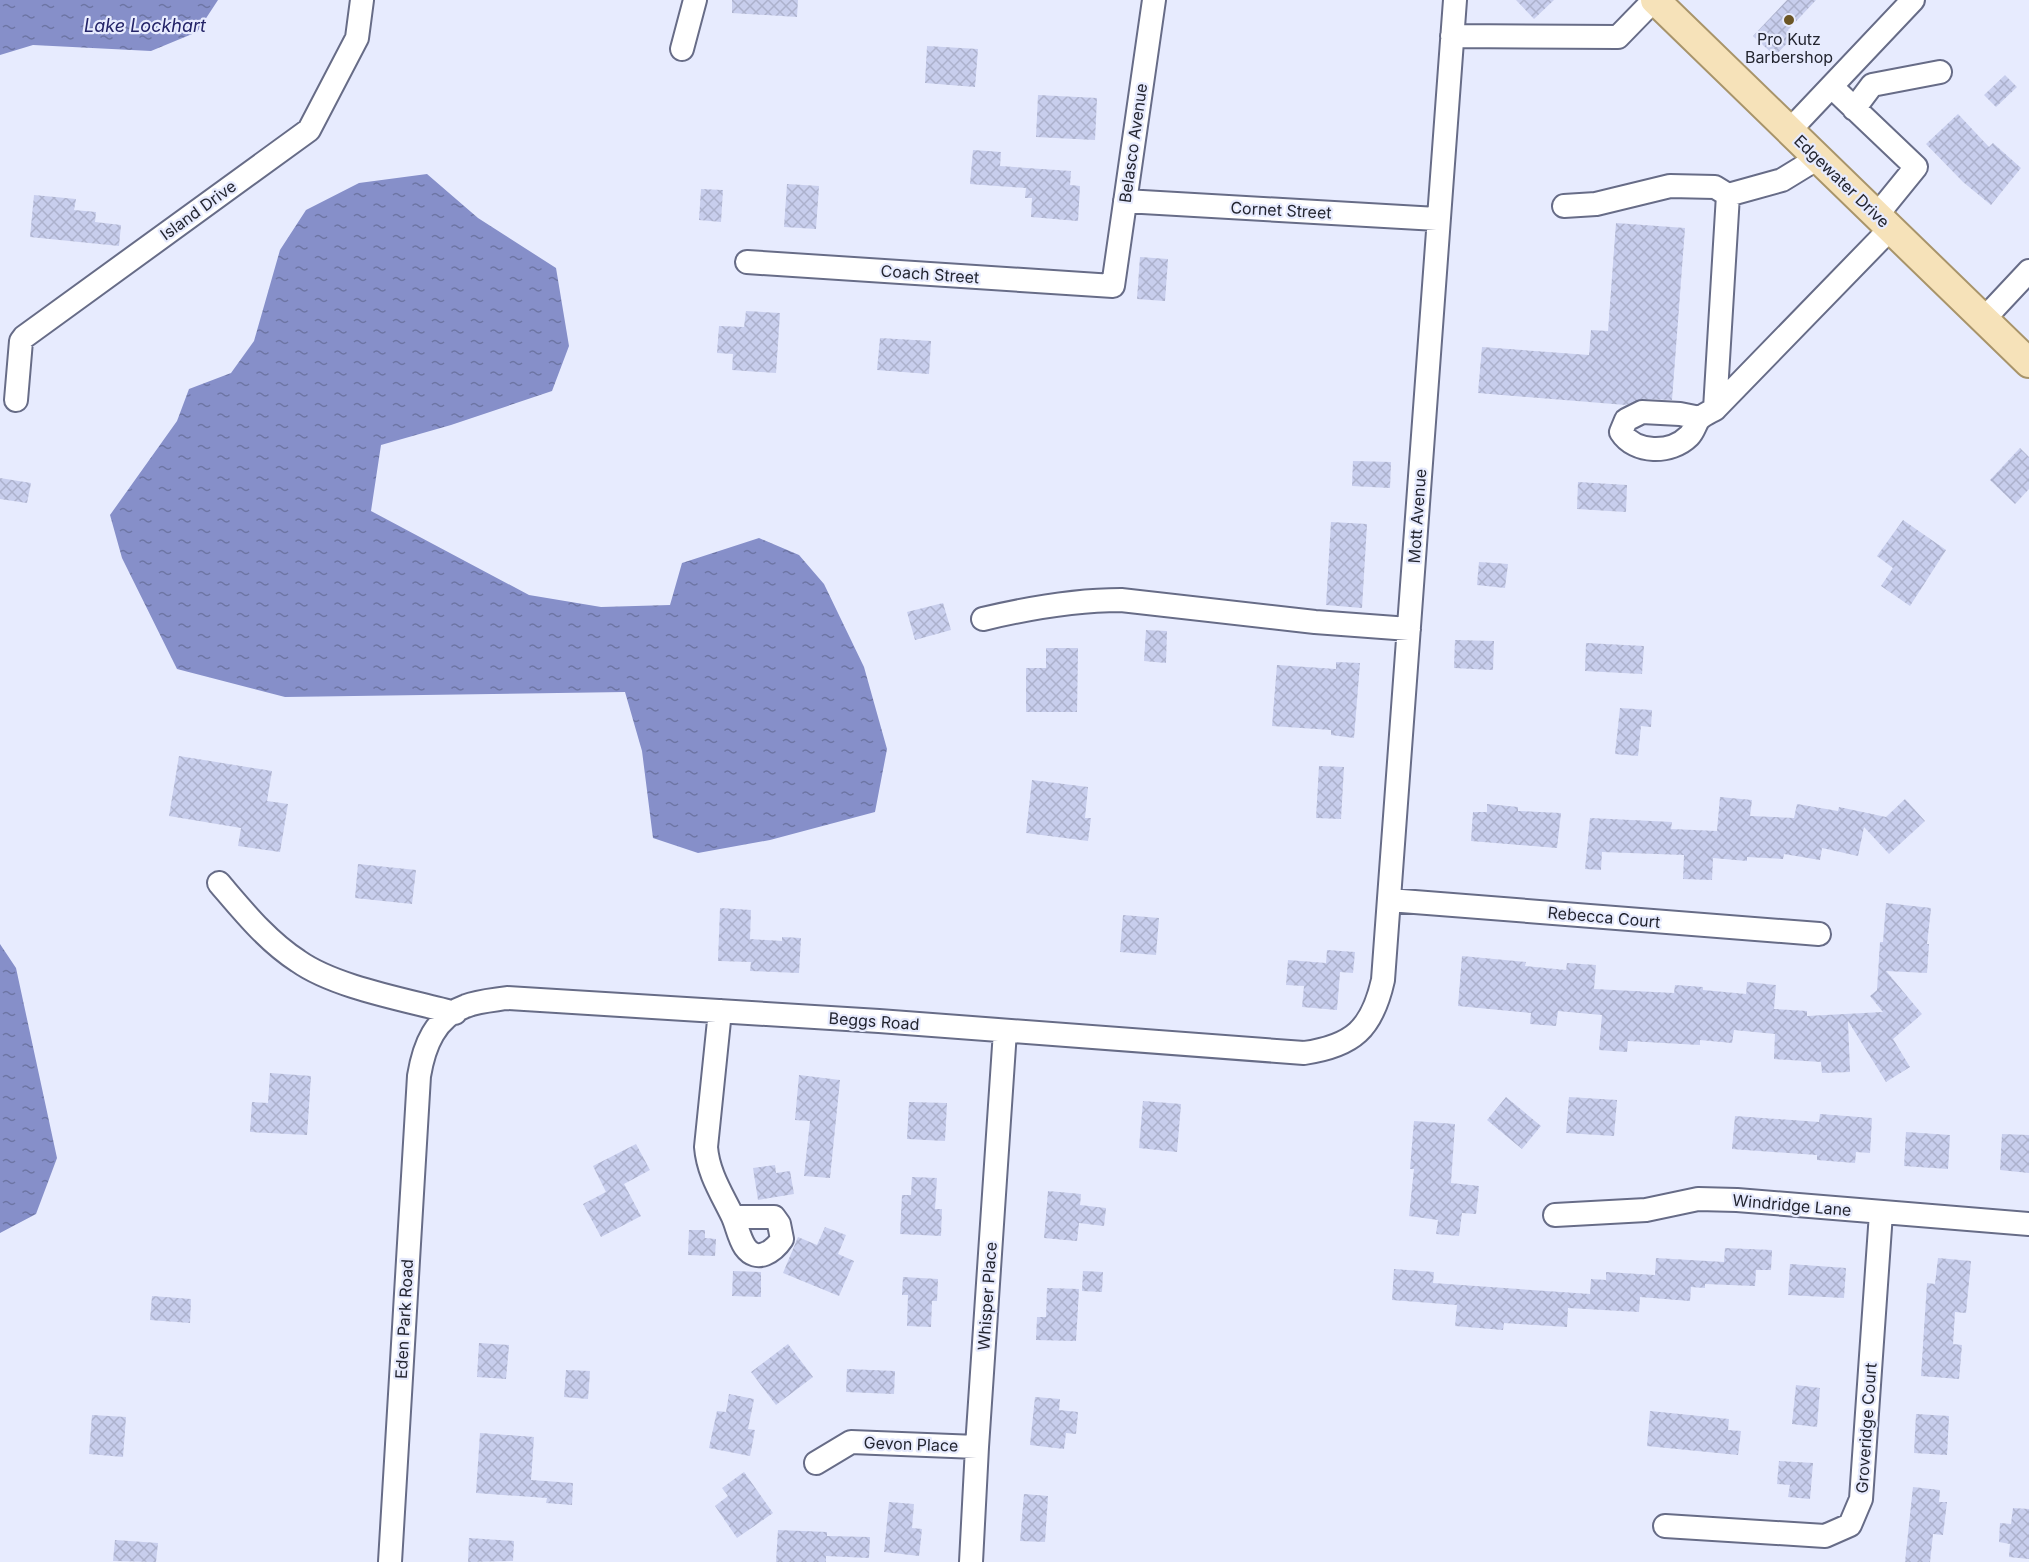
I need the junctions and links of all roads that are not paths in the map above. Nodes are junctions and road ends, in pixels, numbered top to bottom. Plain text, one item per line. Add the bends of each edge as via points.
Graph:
1 (362, 0) edge
2 (695, 0) edge
3 (1154, 0) edge
4 (1455, 0) edge
5 (1655, 0) edge
6 (1913, 0) edge
7 (1452, 36) junction
8 (682, 49) dead end
9 (1940, 72) dead end
10 (1832, 87) junction
11 (1854, 109) junction
12 (1790, 130) junction
13 (1818, 158) junction
14 (1728, 195) junction
15 (1125, 201) junction
16 (1564, 206) dead end
17 (1437, 219) junction
18 (1884, 221) junction
19 (747, 262) dead end
20 (2029, 271) edge
21 (1113, 286) joint
22 (1984, 319) junction
23 (2029, 363) edge
24 (16, 400) dead end
25 (983, 619) dead end
26 (1409, 629) junction
27 (219, 883) dead end
28 (1389, 900) junction
29 (1819, 934) dead end
30 (720, 1011) junction
31 (455, 1013) junction
32 (1364, 1027) joint
33 (1005, 1031) junction
34 (419, 1076) joint
35 (1881, 1213) junction
36 (1555, 1215) dead end
37 (733, 1217) dead end
38 (2029, 1224) edge
39 (977, 1447) junction
40 (816, 1463) dead end
41 (1665, 1526) dead end
42 (390, 1562) edge
43 (971, 1562) edge

1 - 24 street, Island Drive via 357,38 309,130 24,337
2 - 8 street
3 - 15 street, Belasco Avenue
4 - 7 street, Mott Avenue
5 - 7 street via 1618,37
5 - 12 main road, Edgewater Drive
6 - 10 street
7 - 17 street, Mott Avenue
9 - 11 street via 1872,85
10 - 11 street
10 - 12 street
11 - 18 street via 1916,167
12 - 13 main road, Edgewater Drive
13 - 14 street via 1782,180
13 - 18 main road, Edgewater Drive
14 - 16 street via 1715,187 1670,186 1596,204
14 - 18 street via 1708,413
15 - 17 street, Cornet Street
15 - 21 street, Belasco Avenue
17 - 26 street, Mott Avenue
18 - 22 main road, Edgewater Drive
19 - 21 street, Coach Street
20 - 22 street
22 - 23 main road, Edgewater Drive
25 - 26 street via 1046,606 1122,600
26 - 28 street, Mott Avenue
27 - 31 street via 255,924 298,962 336,981
28 - 29 street, Rebecca Court
28 - 32 street, Mott Avenue via 1383,980 1377,1005
30 - 31 street, Beggs Road via 507,998 465,1006
30 - 33 street, Beggs Road
30 - 37 street via 706,1148 707,1160
31 - 34 street, Beggs Road via 440,1022 424,1051
32 - 33 street, Beggs Road via 1329,1049 1304,1053
33 - 39 street, Whisper Place
34 - 42 street, Eden Park Road
35 - 36 street, Windridge Lane via 1698,1199 1646,1210
35 - 38 street, Windridge Lane
35 - 41 street, Groveridge Court via 1862,1499 1850,1525 1825,1536
39 - 40 street, Gevon Place via 851,1442
39 - 43 street, Whisper Place

